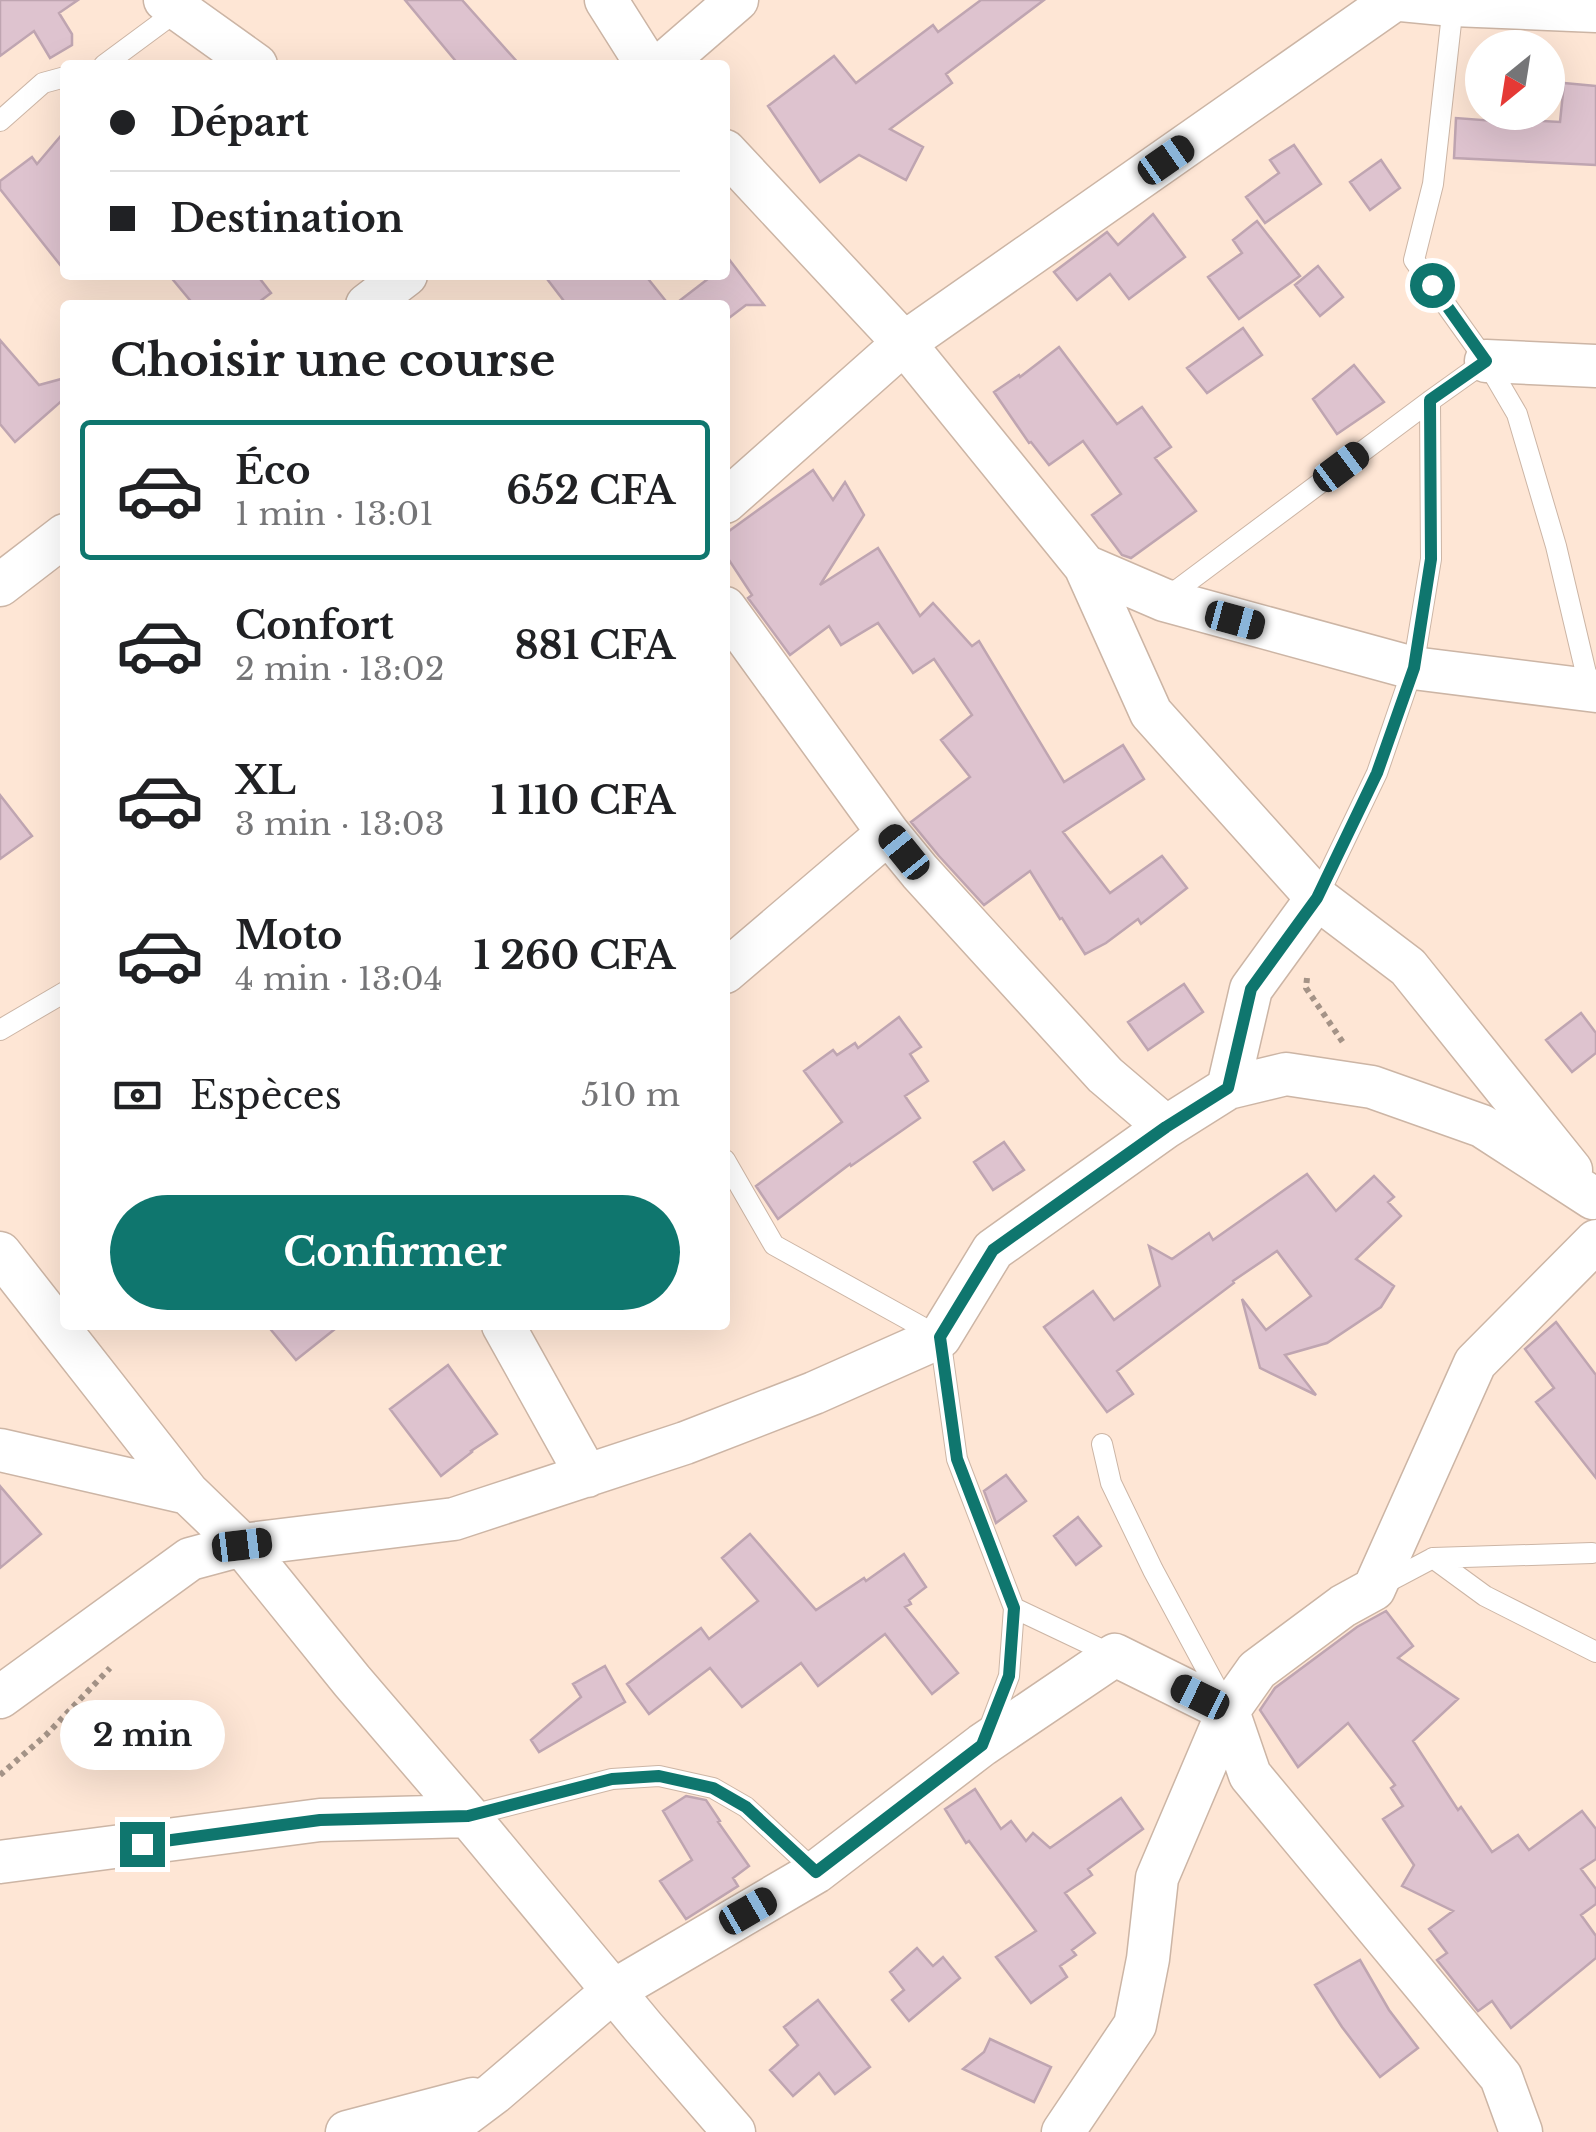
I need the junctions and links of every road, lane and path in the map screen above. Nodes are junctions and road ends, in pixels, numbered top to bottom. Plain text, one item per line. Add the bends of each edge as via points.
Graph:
1 (606, 0) edge
2 (738, 0) edge
3 (1398, 0) edge
4 (170, 5) edge
5 (1453, 5) junction
6 (1596, 10) edge
7 (110, 60) edge
8 (249, 60) edge
9 (644, 60) edge
10 (668, 60) edge
11 (60, 78) edge
12 (0, 121) edge
13 (730, 156) edge
14 (399, 280) edge
15 (373, 300) edge
16 (904, 342) junction
17 (1486, 361) junction
18 (1596, 366) edge
19 (1430, 400) junction
20 (730, 498) edge
21 (60, 540) edge
22 (1086, 566) junction
23 (0, 585) edge
24 (1164, 600) junction
25 (730, 615) edge
26 (1414, 668) junction
27 (1593, 691) edge
28 (888, 833) junction
29 (1317, 898) junction
30 (730, 968) edge
31 (1308, 970) dead end
32 (60, 995) edge
33 (0, 1030) edge
34 (1372, 1087) junction
35 (1228, 1088) junction
36 (1166, 1127) junction
37 (730, 1169) edge
38 (1595, 1200) edge
39 (1596, 1241) edge
40 (0, 1253) edge
41 (60, 1330) edge
42 (60, 1330) edge
43 (506, 1330) edge
44 (940, 1337) junction
45 (1102, 1444) dead end
46 (0, 1450) edge
47 (587, 1476) junction
48 (188, 1493) junction
49 (242, 1545) junction
50 (1592, 1553) dead end
51 (1434, 1558) junction
52 (1374, 1589) junction
53 (1014, 1608) junction
54 (1596, 1652) edge
55 (1115, 1656) junction
56 (0, 1697) edge
57 (1228, 1711) junction
58 (982, 1745) junction
59 (468, 1816) junction
60 (0, 1862) edge
61 (816, 1872) junction
62 (612, 1991) junction
63 (494, 2094) junction
64 (347, 2132) edge
65 (442, 2132) edge
66 (734, 2132) edge
67 (1064, 2132) edge
68 (1521, 2132) edge

1 - 9 street
2 - 10 street
3 - 5 street
3 - 16 street
4 - 7 lane
4 - 8 street
5 - 6 street
5 - 17 lane via 1433,184 1414,260
11 - 12 lane via 43,83
13 - 16 street
14 - 15 street
16 - 20 street
16 - 22 street
17 - 18 street
17 - 19 lane
17 - 27 lane via 1518,414
19 - 24 lane
19 - 26 lane via 1431,559
21 - 23 street
22 - 24 street
22 - 29 street via 1151,713
24 - 26 street
25 - 28 street
26 - 27 street
26 - 29 lane via 1377,773
28 - 30 street
28 - 36 street via 1105,1074
29 - 35 street via 1251,989
29 - 38 street via 1408,967
31 - 34 path via 1306,988
32 - 33 lane
34 - 35 street via 1286,1074
34 - 38 street via 1482,1126
35 - 36 street
36 - 44 street via 993,1250
37 - 44 lane via 774,1245
39 - 52 street via 1475,1363
40 - 42 street
41 - 48 street
43 - 47 street
44 - 47 street via 814,1394
44 - 53 lane via 957,1459
45 - 57 lane via 1111,1483
46 - 48 street
47 - 49 street via 454,1519
48 - 49 street
49 - 56 street via 190,1559
49 - 59 street
50 - 51 lane
51 - 52 lane
51 - 54 lane via 1485,1596
52 - 57 street via 1257,1670
53 - 55 lane
53 - 58 lane via 1009,1676
55 - 57 street
55 - 58 street
57 - 67 street via 1158,1878 1135,2026
57 - 68 street via 1250,1775 1501,2077
58 - 61 street
59 - 60 street via 320,1820
59 - 61 lane via 612,1779 659,1776 713,1788 746,1807
59 - 62 street
61 - 62 street
62 - 63 street
62 - 66 street
63 - 64 street
63 - 65 street

